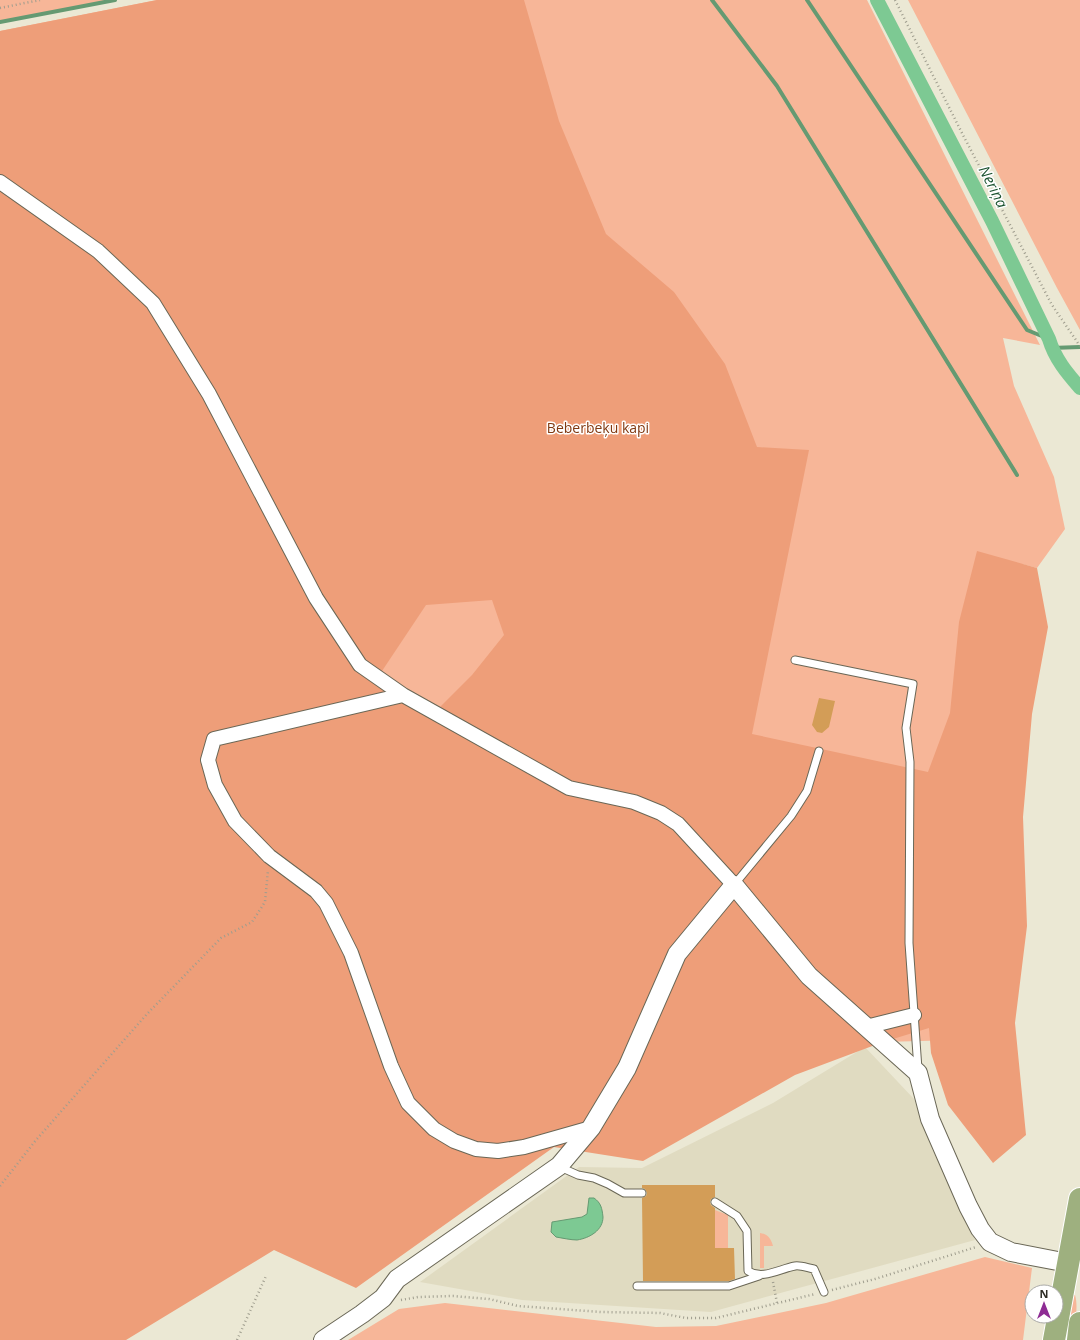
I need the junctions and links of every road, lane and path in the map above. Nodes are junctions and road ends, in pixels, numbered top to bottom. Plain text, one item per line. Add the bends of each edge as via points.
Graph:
1 (40, 0) edge
2 (896, 0) edge
3 (0, 8) edge
4 (0, 182) edge
5 (1080, 346) edge
6 (795, 660) dead end
7 (403, 695) junction
8 (819, 751) dead end
9 (269, 856) junction
10 (734, 885) junction
11 (914, 1015) junction
12 (866, 1027) junction
13 (918, 1073) junction
14 (591, 1128) junction
15 (559, 1166) junction
16 (0, 1186) edge
17 (642, 1193) dead end
18 (1080, 1199) edge
19 (715, 1202) dead end
20 (1068, 1263) junction
21 (767, 1274) junction
22 (266, 1276) dead end
23 (637, 1286) dead end
24 (824, 1292) dead end
25 (778, 1303) dead end
26 (1080, 1323) edge
27 (237, 1340) edge
28 (323, 1340) edge
29 (1054, 1340) edge
30 (1078, 1340) edge

1 - 3 path
2 - 5 path via 962,135 1052,305
4 - 7 street via 98,251 153,303 210,394 316,598 360,665
6 - 11 lane via 912,684 906,728 910,762 910,943
7 - 9 street via 214,739 208,760 215,785 235,821
7 - 10 street via 569,788 634,802 661,812 678,824
8 - 10 lane via 807,791 791,816
9 - 14 street via 316,891 326,903 351,953 391,1066 408,1103 434,1129 454,1141 476,1148 498,1150 524,1146
9 - 16 path via 265,902 252,922 221,938 147,1014 36,1140
10 - 12 street via 809,976
10 - 14 street via 677,954 627,1068
11 - 12 street
11 - 13 lane
12 - 13 street
13 - 20 street via 930,1119 968,1206 990,1242 1011,1252
14 - 15 street
15 - 17 lane via 578,1175 594,1178 624,1193
15 - 28 street via 397,1279 383,1298
18 - 20 highway
19 - 21 lane via 737,1216 747,1232 748,1271 754,1275
20 - 29 highway
21 - 23 lane via 729,1286
21 - 24 lane via 797,1265 814,1269
21 - 25 path
22 - 27 path
26 - 30 highway

